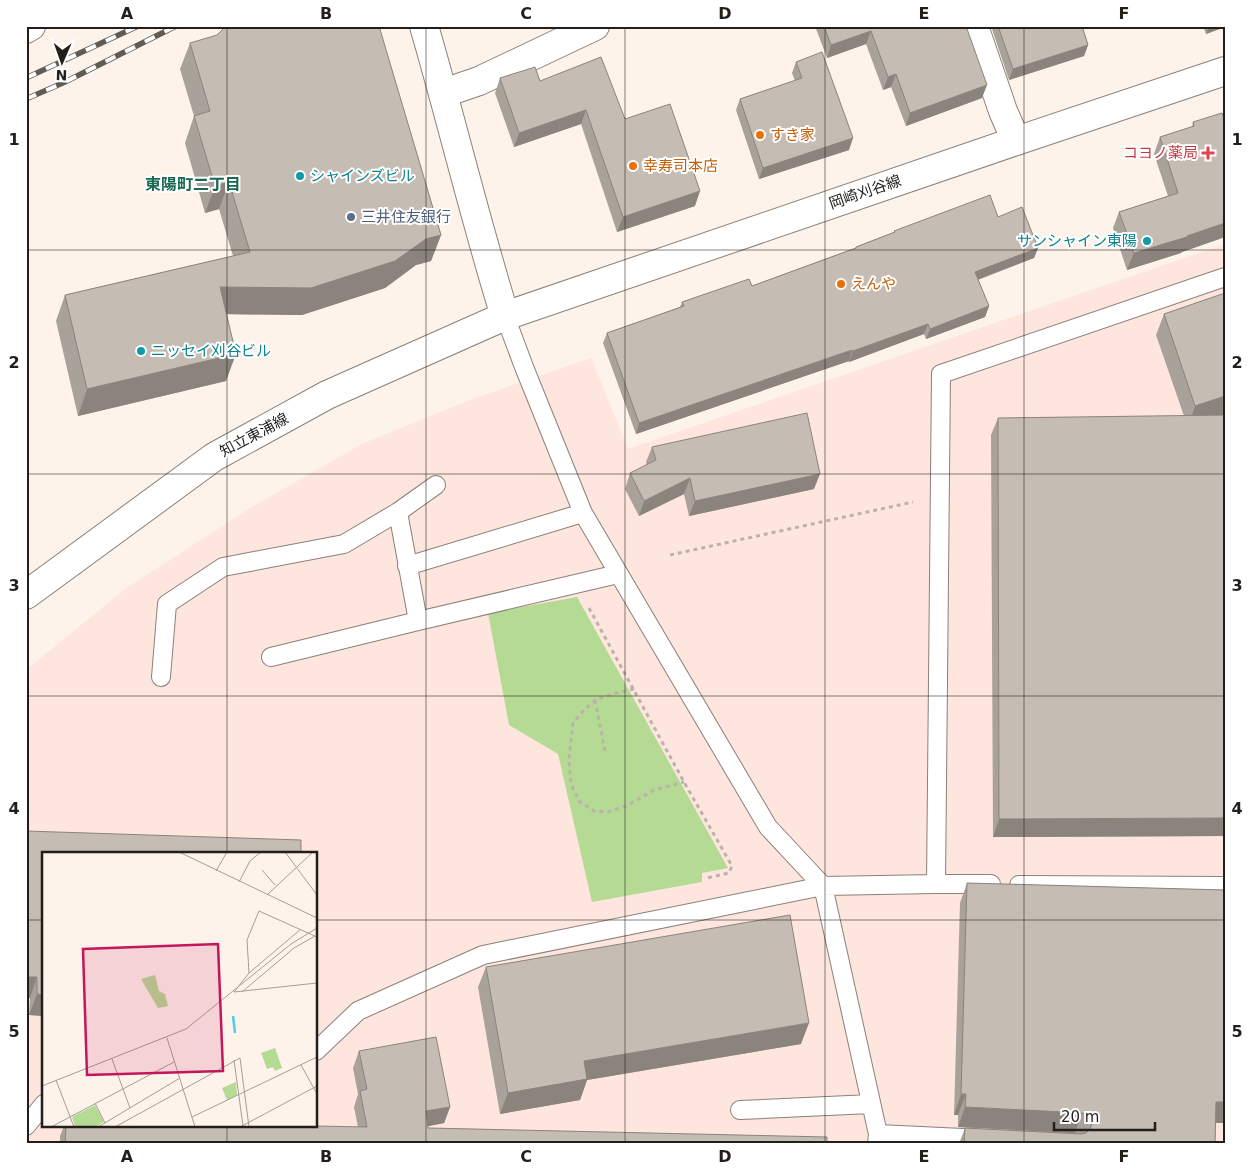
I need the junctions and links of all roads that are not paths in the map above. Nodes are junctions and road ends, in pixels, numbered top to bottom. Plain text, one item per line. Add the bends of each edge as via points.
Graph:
1 (31, 26) edge
2 (424, 26) edge
3 (595, 26) edge
4 (974, 26) edge
5 (26, 29) edge
6 (1225, 71) edge
7 (444, 93) junction
8 (1016, 141) junction
9 (1225, 277) edge
10 (505, 316) junction
11 (436, 485) dead end
12 (398, 512) junction
13 (582, 513) junction
14 (407, 566) junction
15 (618, 574) junction
16 (26, 595) edge
17 (418, 621) junction
18 (272, 657) dead end
19 (161, 677) dead end
20 (936, 884) junction
21 (823, 886) junction
22 (1225, 886) edge
23 (318, 1049) edge
24 (871, 1104) junction
25 (42, 1106) edge
26 (740, 1110) dead end
27 (26, 1126) edge
28 (877, 1139) edge
29 (1005, 1140) edge

1 - 5 main road
2 - 7 main road
3 - 7 main road via 479,81
4 - 8 main road
6 - 8 main road, 岡崎刈谷線
7 - 10 main road
8 - 10 main road, 岡崎刈谷線
9 - 20 lane via 941,374
10 - 13 lane
10 - 16 main road, 知立東浦線 via 328,395 214,456
11 - 12 lane
12 - 14 lane
12 - 19 lane via 344,544 223,567 167,604
13 - 14 lane
13 - 15 lane
14 - 17 lane
15 - 17 lane
15 - 21 lane via 768,827
17 - 18 lane
20 - 21 lane
20 - 22 lane
21 - 23 lane via 483,955 358,1012
21 - 24 lane
24 - 26 lane
24 - 28 lane
25 - 27 lane
28 - 29 lane

